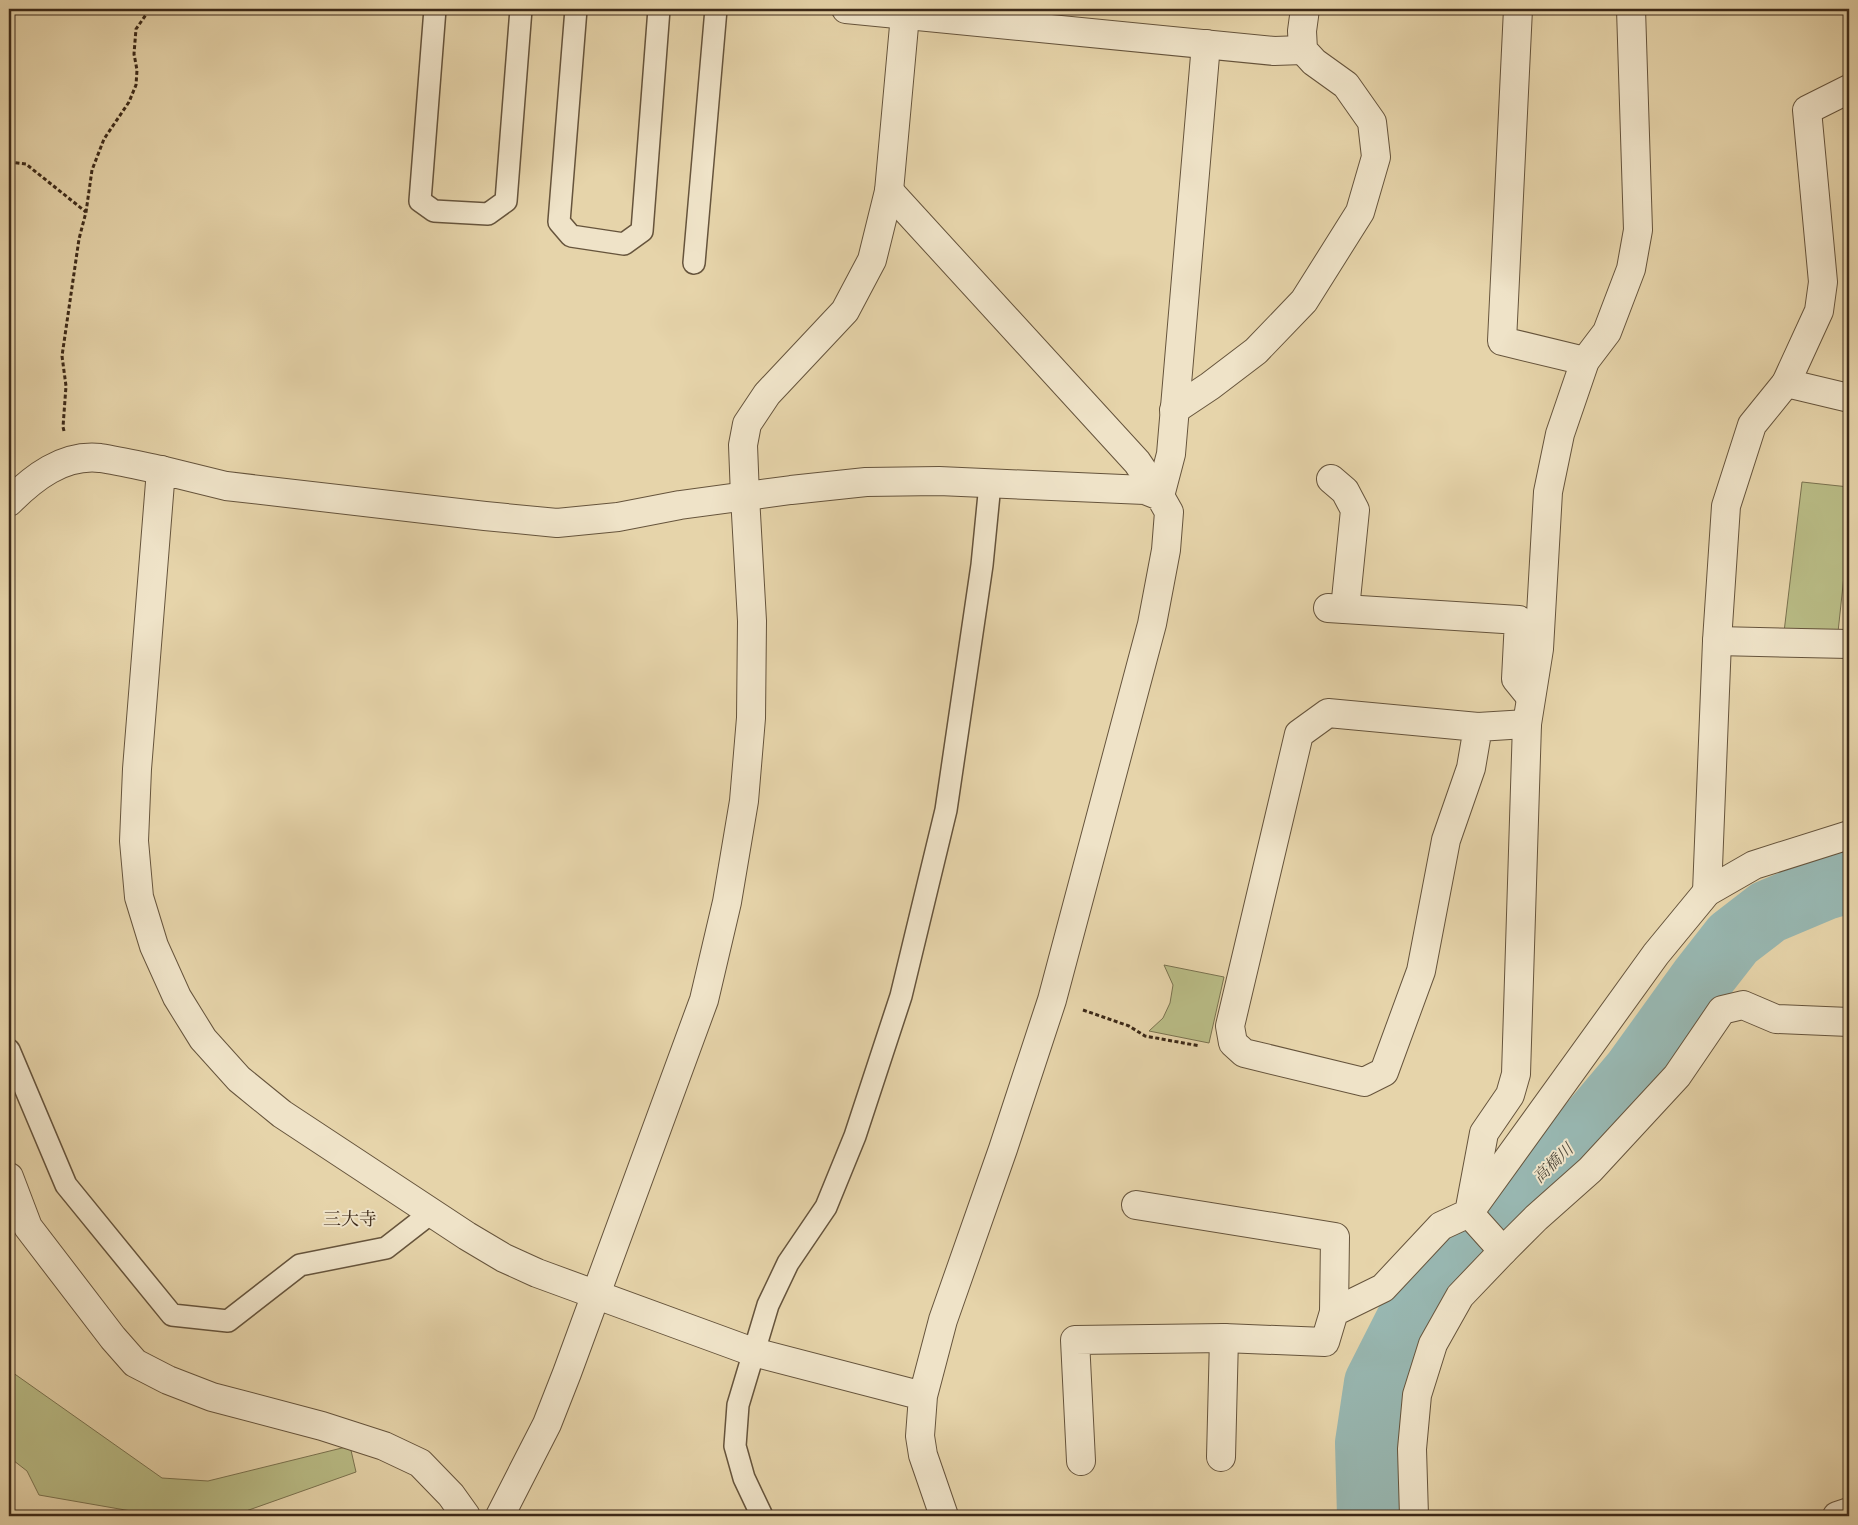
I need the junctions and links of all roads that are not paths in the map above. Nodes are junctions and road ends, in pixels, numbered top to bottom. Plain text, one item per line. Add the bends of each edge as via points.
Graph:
1 (435, 9) edge
2 (521, 9) edge
3 (576, 9) edge
4 (659, 9) edge
5 (716, 9) edge
6 (846, 9) edge
7 (1305, 9) edge
8 (1518, 9) edge
9 (1631, 9) edge
10 (905, 15) junction
11 (1206, 44) junction
12 (1303, 50) junction
13 (1849, 89) edge
14 (889, 191) junction
15 (694, 262) dead end
16 (1585, 362) junction
17 (1786, 383) junction
18 (1849, 398) edge
19 (1174, 410) junction
20 (161, 470) junction
21 (1331, 479) dead end
22 (990, 484) junction
23 (745, 496) junction
24 (1160, 496) junction
25 (9, 502) edge
26 (1717, 641) junction
27 (1849, 644) edge
28 (1531, 697) junction
29 (1527, 724) junction
30 (1478, 727) junction
31 (1849, 835) edge
32 (1707, 892) junction
33 (1849, 1022) edge
34 (9, 1050) edge
35 (9, 1177) edge
36 (1136, 1205) dead end
37 (432, 1213) junction
38 (1471, 1215) junction
39 (1498, 1245) junction
40 (596, 1295) junction
41 (1334, 1312) junction
42 (1224, 1338) junction
43 (753, 1352) junction
44 (923, 1396) junction
45 (1221, 1457) dead end
46 (1081, 1460) dead end
47 (1849, 1512) edge
48 (466, 1516) edge
49 (500, 1516) edge
50 (762, 1516) edge
51 (944, 1516) edge
52 (1414, 1516) edge
53 (1837, 1516) edge

1 - 2 lane via 420,201 434,211 488,214 506,201
3 - 4 lane via 559,222 572,236 624,244 642,231
5 - 15 lane
6 - 10 street
7 - 12 street
8 - 16 street via 1502,342
9 - 16 street via 1638,230 1631,268 1607,332
10 - 11 street
10 - 14 street
11 - 12 street via 1274,51
11 - 19 street
12 - 19 street via 1346,85 1372,122 1376,156 1360,212 1304,301 1256,351
13 - 17 street via 1807,110 1823,282 1819,312
14 - 23 street via 872,260 845,311 767,394 748,424 742,445
14 - 24 street via 1137,462
16 - 28 street via 1560,434 1548,492 1539,649
17 - 18 street
17 - 26 street via 1752,425 1726,506
19 - 24 street via 1171,454
20 - 23 street via 226,486 557,523 618,517
20 - 25 street via 98,458 73,460 48,470
20 - 37 street via 134,841 139,897 154,946 177,997 203,1039 238,1080 282,1114
21 - 28 street via 1345,491 1355,510 1336,608 1520,620 1516,679
22 - 23 street via 866,482
22 - 24 street via 1145,490
22 - 43 lane via 982,565 946,810 901,996 855,1136 826,1207 788,1263 768,1305
23 - 40 street via 752,622 751,718 744,801 727,902 704,1000
24 - 44 street via 1169,512 1166,550 1152,624 1052,1000 943,1320
26 - 27 street
26 - 32 street
28 - 29 street
29 - 30 street
29 - 38 street via 1516,1074 1510,1095 1484,1133
30 - 30 street via 1328,713 1299,734 1230,1026 1233,1043 1244,1053 1364,1082 1384,1072 1421,971 1446,840 1471,768
31 - 32 street via 1754,865
32 - 38 street via 1656,954
33 - 39 street via 1776,1019 1743,1005 1722,1010 1677,1076 1590,1170 1536,1218
34 - 37 lane via 66,1185 172,1316 228,1321 300,1265 386,1248
35 - 48 street via 28,1227 135,1363 212,1397 384,1446 420,1463
36 - 41 street via 1335,1237
37 - 40 street via 504,1258
38 - 39 street
38 - 41 street via 1441,1226 1383,1288
39 - 52 street via 1460,1296 1433,1344 1417,1395 1412,1450
40 - 43 street
40 - 49 street via 546,1424
41 - 42 street via 1325,1342
42 - 45 street
42 - 46 street via 1075,1340
43 - 44 street
43 - 50 lane via 738,1405 735,1446 744,1478
44 - 51 street via 920,1436 923,1455
47 - 53 street

